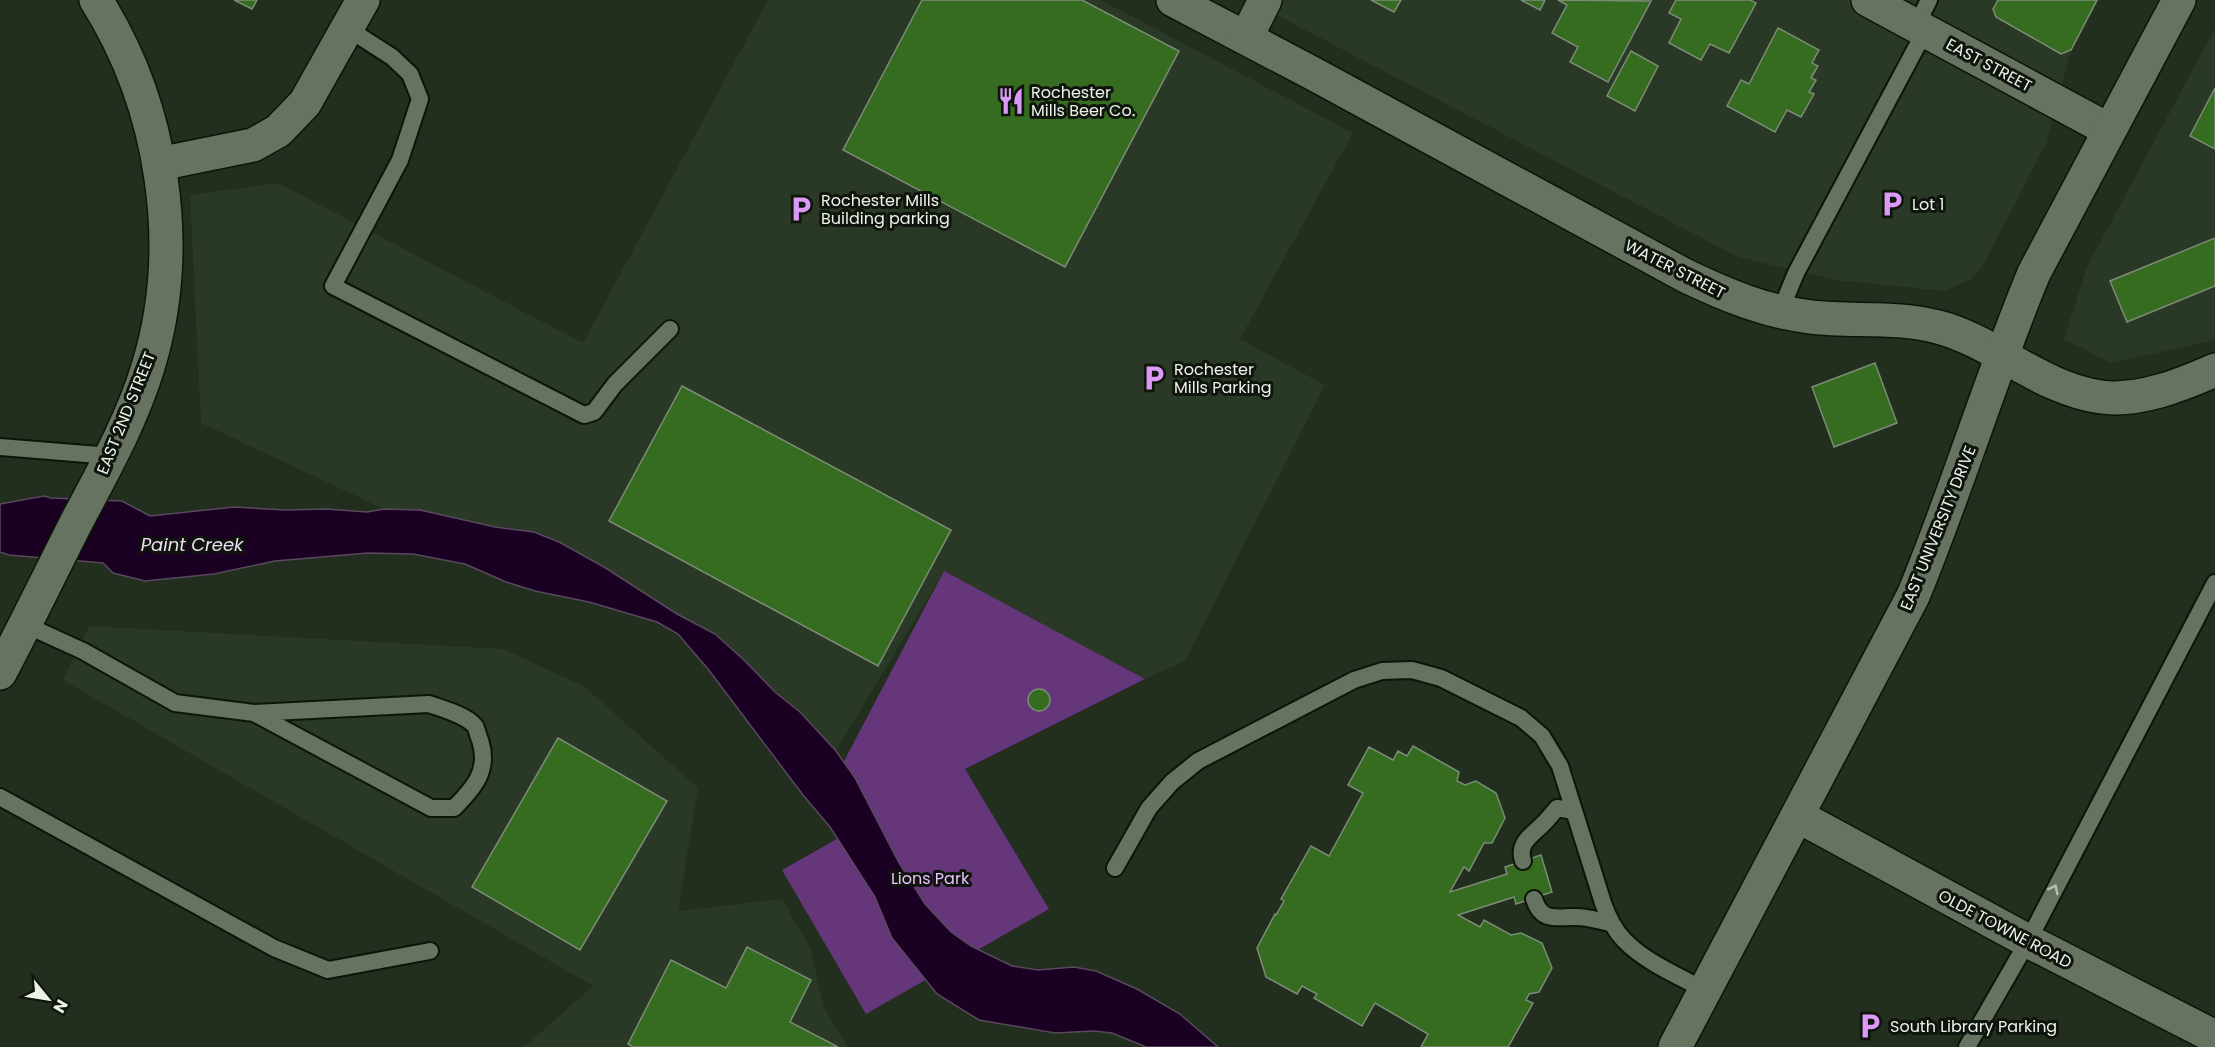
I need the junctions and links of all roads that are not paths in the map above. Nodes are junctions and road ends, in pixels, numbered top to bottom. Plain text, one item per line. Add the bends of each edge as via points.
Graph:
1 (96, 0) edge
2 (363, 0) edge
3 (1173, 0) edge
4 (1265, 0) edge
5 (1868, 0) edge
6 (2179, 0) edge
7 (1923, 19) edge
8 (347, 28) junction
9 (1246, 38) junction
10 (2109, 130) junction
11 (159, 164) junction
12 (1780, 312) junction
13 (669, 329) dead end
14 (2002, 357) junction
15 (2215, 369) edge
16 (0, 447) edge
17 (111, 456) junction
18 (2215, 584) edge
19 (26, 625) junction
20 (3, 662) edge
21 (254, 713) junction
22 (0, 797) edge
23 (1574, 811) junction
24 (1798, 816) junction
25 (1522, 861) dead end
26 (1115, 868) dead end
27 (1534, 898) dead end
28 (1611, 923) junction
29 (2028, 941) junction
30 (430, 951) dead end
31 (1705, 990) junction
32 (2215, 1037) edge
33 (1675, 1047) edge
34 (1967, 1047) edge

1 - 11 street, EAST 2ND STREET via 130,63
2 - 8 street
3 - 9 street, WATER STREET
4 - 9 street
5 - 7 street, EAST STREET
6 - 10 street, EAST UNIVERSITY DRIVE
7 - 10 street, EAST STREET
7 - 12 lane
8 - 11 street via 305,103 278,131 253,145
8 - 13 lane via 392,57 410,74 420,99 400,160 333,286 584,415 594,412 615,384
9 - 12 street, WATER STREET via 1686,276 1734,299
10 - 14 street, EAST UNIVERSITY DRIVE via 2034,273
11 - 17 street, EAST 2ND STREET via 165,232 162,303 148,368
12 - 14 street, WATER STREET via 1936,326
14 - 15 street, WATER STREET via 2058,385 2101,397 2160,391
14 - 24 street, EAST UNIVERSITY DRIVE via 1913,596
16 - 17 lane
17 - 19 street, EAST 2ND STREET
29 -> 18 lane
19 - 20 street, EAST 2ND STREET
19 - 21 lane via 83,651 175,703
21 - 21 lane via 431,808 454,808 480,777 483,751 475,726 455,713 429,704
22 - 30 lane via 274,948 328,970
23 - 25 lane via 1557,808 1526,838
23 - 26 lane via 1560,766 1542,736 1521,718 1441,678 1413,670 1382,671 1354,680 1198,761 1149,808
23 - 28 lane
24 - 29 street, OLDE TOWNE ROAD
24 - 31 street, EAST UNIVERSITY DRIVE
27 - 28 lane via 1544,914 1552,918 1578,916
28 - 31 lane via 1624,941 1646,958
29 - 32 street, OLDE TOWNE ROAD
29 - 34 lane
31 - 33 street, EAST UNIVERSITY DRIVE

